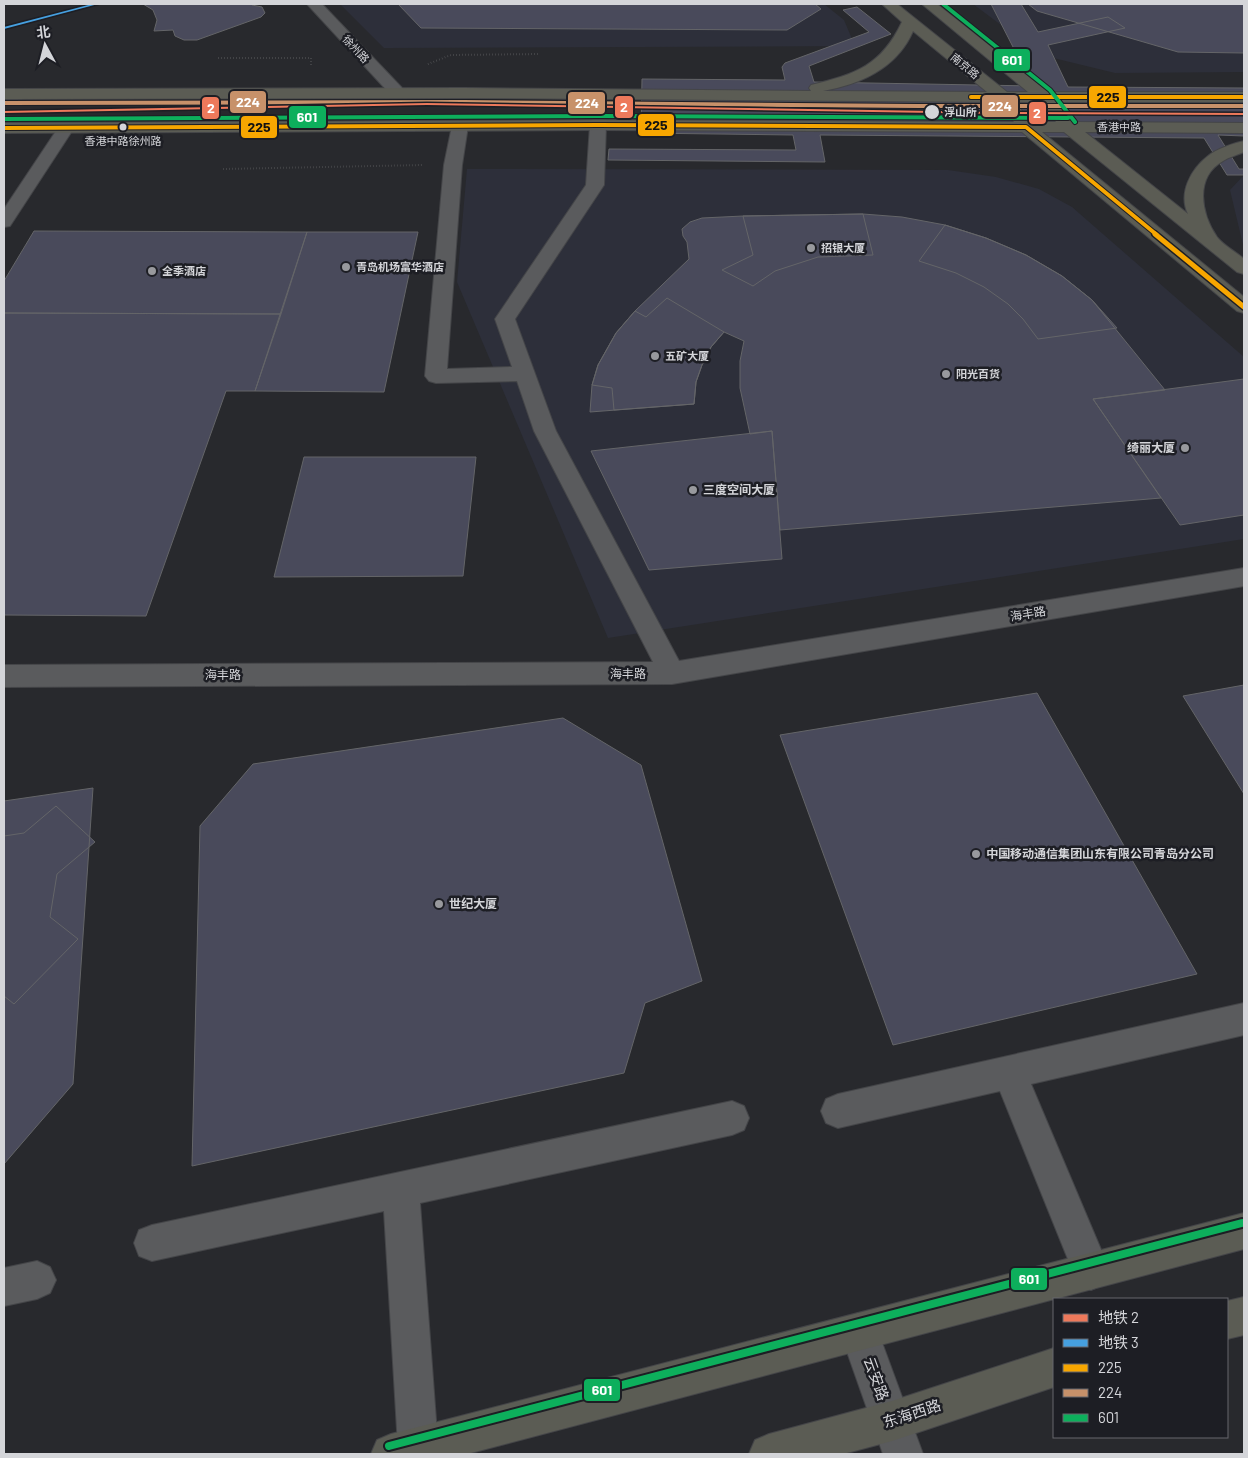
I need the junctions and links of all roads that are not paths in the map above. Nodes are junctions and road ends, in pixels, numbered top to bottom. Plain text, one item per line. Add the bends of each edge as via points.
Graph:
1 (314, 4) edge
2 (889, 4) edge
3 (929, 4) edge
4 (910, 21) junction
5 (398, 93) junction
6 (4, 94) edge
7 (776, 96) junction
8 (1244, 96) edge
9 (1003, 97) junction
10 (1044, 97) junction
11 (598, 125) junction
12 (460, 126) junction
13 (1026, 127) junction
14 (1068, 127) junction
15 (4, 128) edge
16 (66, 128) junction
17 (1244, 128) edge
18 (1244, 146) edge
19 (4, 222) edge
20 (1211, 242) junction
21 (1244, 268) edge
22 (1244, 307) edge
23 (524, 374) junction
24 (1244, 577) edge
25 (672, 673) junction
26 (4, 676) edge
27 (1244, 1019) edge
28 (1009, 1072) junction
29 (838, 1112) dead end
30 (732, 1118) dead end
31 (401, 1190) junction
32 (1244, 1231) edge
33 (152, 1243) dead end
34 (1091, 1271) junction
35 (1244, 1316) edge
36 (1228, 1320) edge
37 (859, 1332) junction
38 (1053, 1367) edge
39 (898, 1438) edge
40 (405, 1451) edge
41 (768, 1454) edge

1 - 5 street, 徐州路
2 - 4 main road, 南京路
3 - 10 main road
4 - 7 main road via 899,44 877,66 826,86
4 - 9 main road, 南京路
5 - 6 main road
5 - 7 main road
7 - 9 main road
8 - 10 main road
9 - 10 main road
9 - 13 main road, 南京路
10 - 14 main road
11 - 12 main road, 香港中路
11 - 13 main road, 香港中路
11 - 23 street via 595,185 505,319
12 - 16 main road, 香港中路
12 - 23 street via 453,165 436,376
13 - 14 main road, 香港中路
13 - 22 main road, 南京路
14 - 17 main road, 香港中路
14 - 20 main road
15 - 16 main road, 香港中路
16 - 19 street
18 - 20 main road via 1215,158 1194,186 1194,208
20 - 21 main road
23 - 25 street via 545,431
24 - 25 street, 海丰路
25 - 26 street, 海丰路
27 - 28 street
28 - 29 street
28 - 34 street
30 - 31 street
31 - 33 street
31 - 40 street
32 - 34 main road
34 - 37 main road
35 - 36 main road
37 - 39 street, 云安路
37 - 40 main road
38 - 39 main road, 东海西路
39 - 41 main road, 东海西路

